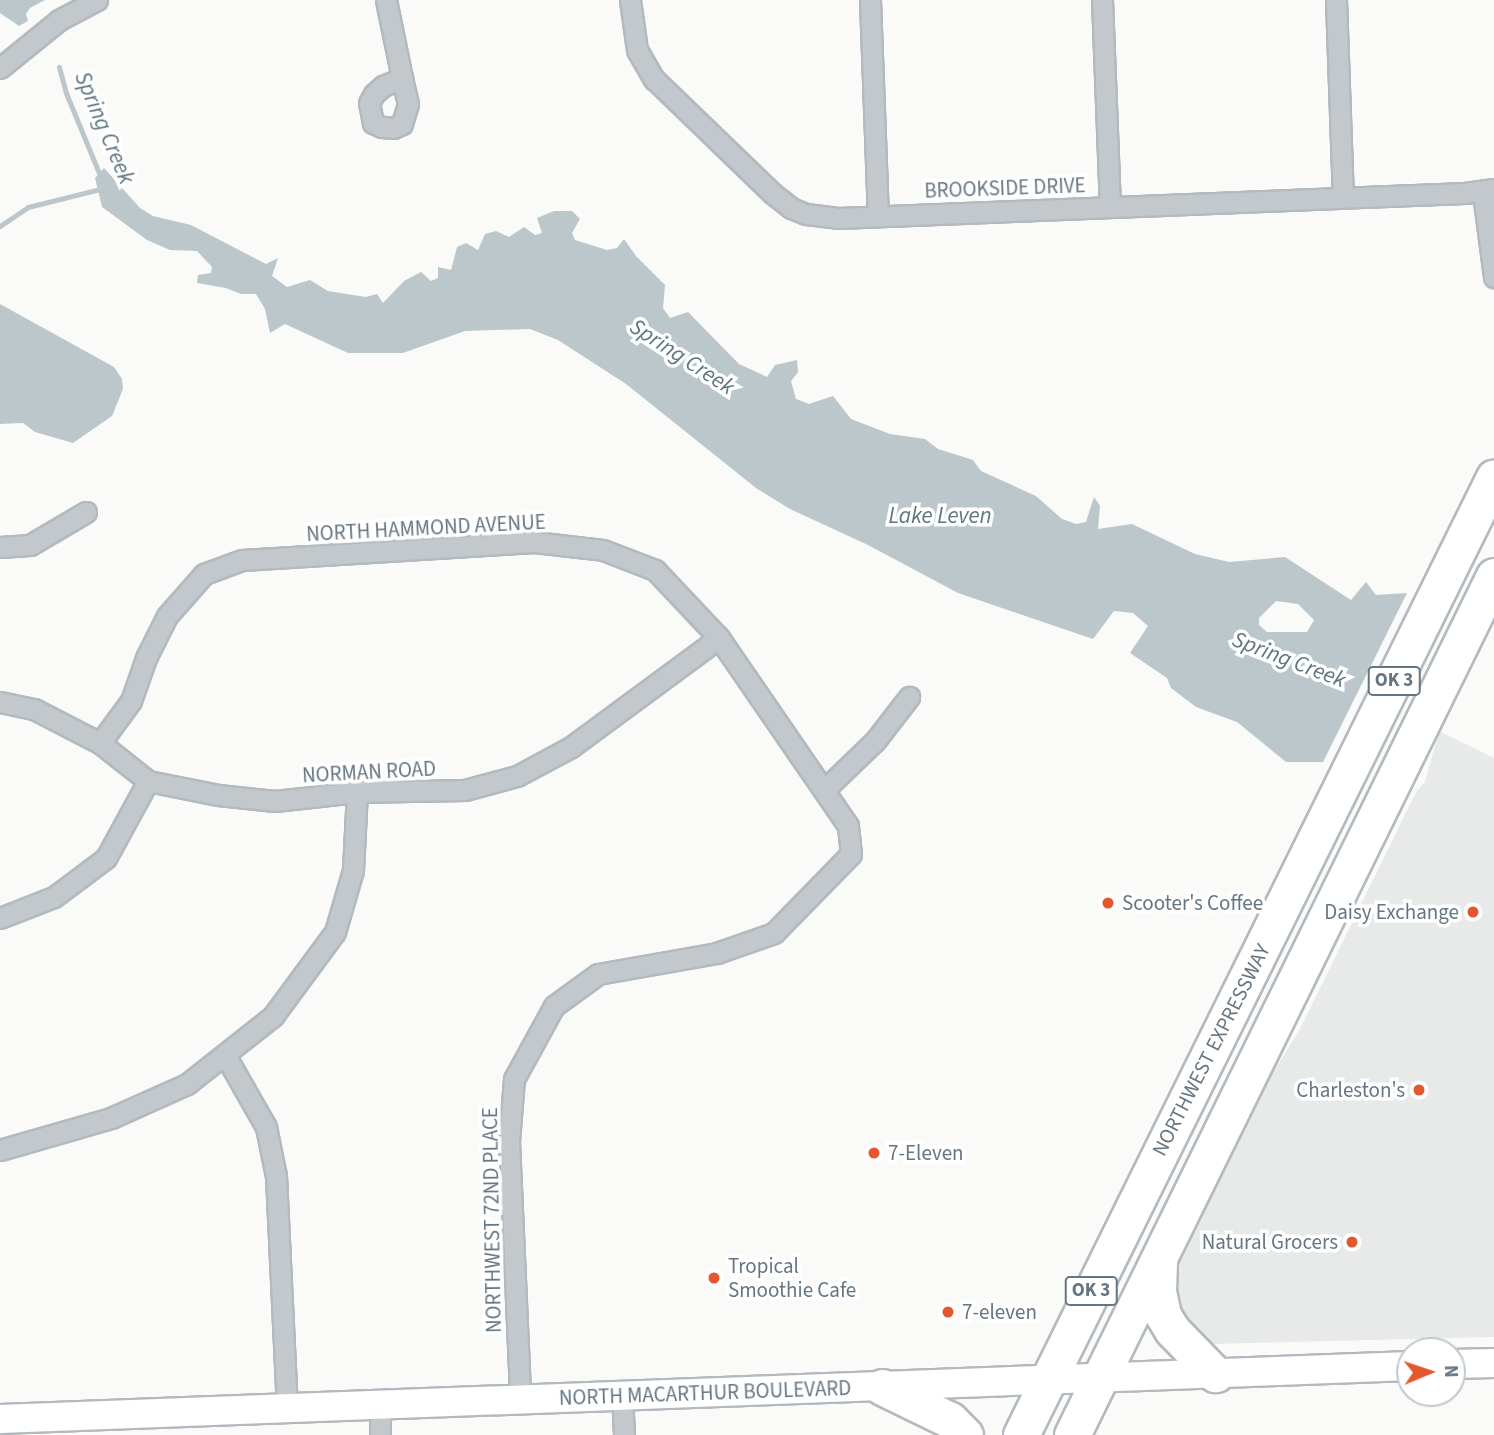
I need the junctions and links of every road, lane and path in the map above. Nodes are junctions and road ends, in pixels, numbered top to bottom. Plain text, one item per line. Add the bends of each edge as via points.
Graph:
1 (97, 0) edge
2 (386, 0) edge
3 (630, 0) edge
4 (870, 0) edge
5 (1102, 0) edge
6 (1336, 0) edge
7 (0, 68) edge
8 (402, 78) dead end
9 (1488, 191) edge
10 (1343, 198) junction
11 (1110, 207) junction
12 (878, 216) junction
13 (1494, 277) edge
14 (1494, 477) edge
15 (86, 512) dead end
16 (0, 547) edge
17 (1494, 576) edge
18 (719, 638) junction
19 (909, 697) dead end
20 (0, 702) edge
21 (100, 743) junction
22 (148, 780) junction
23 (824, 790) junction
24 (357, 792) junction
25 (0, 918) edge
26 (1250, 974) junction
27 (1289, 993) junction
28 (225, 1055) junction
29 (0, 1150) edge
30 (1160, 1257) junction
31 (1494, 1363) edge
32 (1466, 1364) edge
33 (1396, 1367) edge
34 (1215, 1374) junction
35 (1100, 1378) junction
36 (1048, 1380) junction
37 (882, 1387) junction
38 (622, 1395) junction
39 (520, 1398) junction
40 (380, 1404) junction
41 (287, 1408) junction
42 (0, 1419) edge
43 (380, 1435) edge
44 (624, 1435) edge
45 (965, 1435) edge
46 (1021, 1435) edge
47 (1072, 1435) edge

1 - 7 street via 59,20
2 - 8 street
3 - 12 street, BROOKSIDE DRIVE via 637,50 654,79 772,193 806,214
4 - 12 street
5 - 11 street
6 - 10 street
9 - 10 street, BROOKSIDE DRIVE
9 - 13 street
10 - 11 street, BROOKSIDE DRIVE
11 - 12 street, BROOKSIDE DRIVE
14 - 26 highway, NORTHWEST EXPRESSWAY / OK 3
15 - 16 street via 30,545
17 - 27 highway, NORTHWEST EXPRESSWAY / OK 3
18 - 21 street, NORTH HAMMOND AVENUE via 655,570 603,550 534,542 242,560 204,574 167,616 131,701
18 - 23 street, NORTH HAMMOND AVENUE
18 - 24 street, NORMAN ROAD via 571,747 517,776 465,790
19 - 23 street via 875,741
20 - 21 street, NORMAN ROAD via 34,709
21 - 22 street, NORMAN ROAD
22 - 24 street, NORMAN ROAD via 275,801
22 - 25 street via 106,858 54,897
23 - 39 street, NORTHWEST 72ND PLACE via 848,826 850,854 774,933 717,953 598,974 554,1006 513,1079 509,1141
24 - 28 street via 354,870 335,932 273,1016
26 - 27 highway
26 - 36 highway, NORTHWEST EXPRESSWAY / OK 3
27 - 30 highway, NORTHWEST EXPRESSWAY / OK 3
28 - 29 street via 187,1084 111,1118
28 - 41 street via 266,1127 276,1176
30 - 34 highway via 1158,1291 1163,1315
30 - 35 highway, NORTHWEST EXPRESSWAY / OK 3
31 - 32 main road
33 - 34 main road, NORTH MACARTHUR BOULEVARD
34 - 35 main road, NORTH MACARTHUR BOULEVARD
35 - 36 main road, NORTH MACARTHUR BOULEVARD
35 - 47 highway, NORTHWEST EXPRESSWAY / OK 3
36 - 37 main road, NORTH MACARTHUR BOULEVARD
36 - 46 highway, NORTHWEST EXPRESSWAY / OK 3
37 - 38 main road, NORTH MACARTHUR BOULEVARD
37 - 45 highway via 950,1420
38 - 39 main road, NORTH MACARTHUR BOULEVARD
38 - 44 street
39 - 40 main road, NORTH MACARTHUR BOULEVARD
40 - 41 main road, NORTH MACARTHUR BOULEVARD
40 - 43 street
41 - 42 main road, NORTH MACARTHUR BOULEVARD

